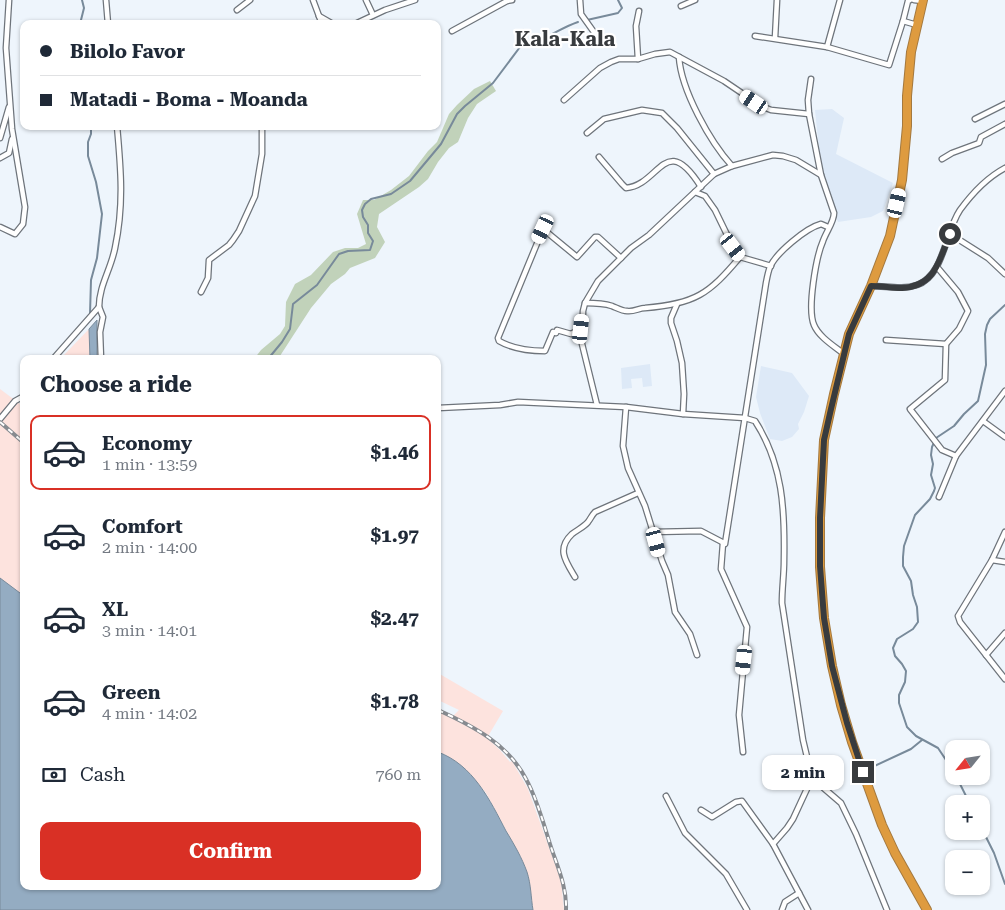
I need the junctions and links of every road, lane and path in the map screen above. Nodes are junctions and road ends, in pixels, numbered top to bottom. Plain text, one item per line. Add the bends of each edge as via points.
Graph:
1 (9, 0) edge
2 (106, 0) edge
3 (250, 0) edge
4 (313, 0) edge
5 (366, 0) edge
6 (415, 0) edge
7 (512, 0) edge
8 (580, 0) edge
9 (695, 0) edge
10 (777, 0) edge
11 (840, 0) edge
12 (912, 0) edge
13 (923, 1) edge
14 (681, 6) dead end
15 (237, 10) dead end
16 (638, 11) dead end
17 (373, 15) junction
18 (319, 16) junction
19 (108, 20) edge
20 (320, 20) edge
21 (326, 20) edge
22 (363, 20) edge
23 (903, 21) junction
24 (917, 25) junction
25 (452, 31) dead end
26 (596, 35) dead end
27 (755, 36) dead end
28 (775, 38) junction
29 (826, 47) junction
30 (638, 58) junction
31 (679, 58) junction
32 (811, 79) dead end
33 (564, 100) dead end
34 (10, 104) junction
35 (1005, 104) edge
36 (809, 114) junction
37 (975, 119) dead end
38 (1005, 124) edge
39 (117, 130) edge
40 (262, 130) edge
41 (587, 133) dead end
42 (13, 135) junction
43 (0, 138) edge
44 (599, 157) dead end
45 (0, 158) edge
46 (942, 159) dead end
47 (732, 166) junction
48 (1005, 168) edge
49 (714, 174) junction
50 (821, 175) junction
51 (701, 186) junction
52 (695, 192) junction
53 (0, 226) edge
54 (828, 227) junction
55 (950, 234) junction
56 (740, 257) junction
57 (621, 258) junction
58 (771, 266) junction
59 (937, 267) junction
60 (1005, 274) edge
61 (871, 286) junction
62 (201, 292) dead end
63 (585, 303) junction
64 (677, 304) junction
65 (99, 307) junction
66 (581, 329) junction
67 (886, 340) dead end
68 (946, 344) junction
69 (844, 354) junction
70 (57, 355) edge
71 (101, 355) edge
72 (1005, 391) edge
73 (20, 398) edge
74 (597, 405) junction
75 (626, 407) junction
76 (441, 408) edge
77 (684, 414) junction
78 (745, 418) junction
79 (0, 419) edge
80 (983, 421) junction
81 (1005, 437) edge
82 (956, 456) junction
83 (638, 493) junction
84 (939, 497) dead end
85 (654, 532) junction
86 (1005, 532) edge
87 (724, 544) junction
88 (992, 560) junction
89 (1005, 562) edge
90 (575, 577) dead end
91 (1005, 633) edge
92 (697, 655) dead end
93 (986, 655) junction
94 (1005, 678) edge
95 (743, 752) dead end
96 (812, 778) junction
97 (666, 796) dead end
98 (701, 810) dead end
99 (773, 844) junction
100 (799, 893) junction
101 (747, 910) edge
102 (782, 910) edge
103 (808, 910) edge
104 (887, 910) edge
105 (927, 910) edge

1 - 34 street via 6,48
2 - 19 street
3 - 15 street
4 - 18 street
5 - 17 street
6 - 17 street
7 - 25 street
8 - 26 street via 581,14
9 - 14 street
10 - 28 street
11 - 29 street
12 - 13 street
12 - 23 street via 908,1
13 - 24 highway
16 - 30 street
17 - 22 street
18 - 20 street
18 - 21 street
23 - 24 street
23 - 29 street via 889,65
24 - 61 highway via 911,52 902,180 890,236
27 - 28 street
28 - 29 street
30 - 31 street via 670,52
30 - 33 street via 619,58 600,68
31 - 36 street via 760,106
31 - 47 street via 682,78 708,135
32 - 36 street
34 - 42 street
34 - 43 street
35 - 37 street
36 - 50 street
38 - 46 street via 981,136 979,143
39 - 65 street via 121,218 114,252 99,294
40 - 62 street via 262,154 255,196 229,246 209,260 208,278
41 - 49 street via 604,119 642,110 662,113
42 - 45 street via 9,154
42 - 53 street via 26,207 23,224 15,234
44 - 51 street via 626,188 635,187 660,167 676,162 691,171
47 - 49 street
47 - 50 street via 773,155 784,156
48 - 55 street via 995,173 960,211
49 - 51 street
50 - 54 street via 834,213
51 - 52 street
52 - 56 street via 705,196 716,210
52 - 57 street
54 - 58 street via 821,224 807,230
54 - 69 street via 813,290 811,315 818,332
55 - 59 street
55 - 60 street via 988,258
56 - 58 street
56 - 64 street via 717,284 695,298
57 - 63 street via 598,281
57 - 66 street via 598,237 578,257 543,229 498,341 531,351 545,351 556,330 571,334
58 - 78 street
59 - 61 street via 919,285 902,288
59 - 68 street via 958,292 968,311 960,329
61 - 69 highway via 849,334
63 - 64 street via 604,304 624,311
63 - 66 street
64 - 77 street via 671,323 682,363
65 - 70 street
65 - 71 street via 102,317
66 - 74 street
67 - 68 street
68 - 82 street via 945,380 910,408 942,450
69 - 105 highway via 824,440 820,566 824,618 841,705 862,769 894,853
72 - 80 street
73 - 79 street
74 - 75 street
74 - 76 street via 518,402
75 - 77 street
75 - 83 street via 623,446
77 - 78 street
78 - 87 street
78 - 96 street via 755,420 766,437 782,489 782,603 801,731
80 - 81 street
80 - 82 street
82 - 84 street
83 - 85 street
83 - 90 street via 596,512 571,535 565,543 564,560
85 - 87 street via 701,531
85 - 92 street via 670,582 675,612 690,634
86 - 88 street
87 - 95 street via 721,569 747,627 738,715
88 - 89 street
88 - 93 street via 958,616
91 - 93 street
93 - 94 street
96 - 99 street via 788,828
96 - 104 street via 841,803
97 - 101 street via 685,833 726,874
98 - 99 street via 712,817 742,801
99 - 100 street
100 - 102 street via 785,902
100 - 103 street

